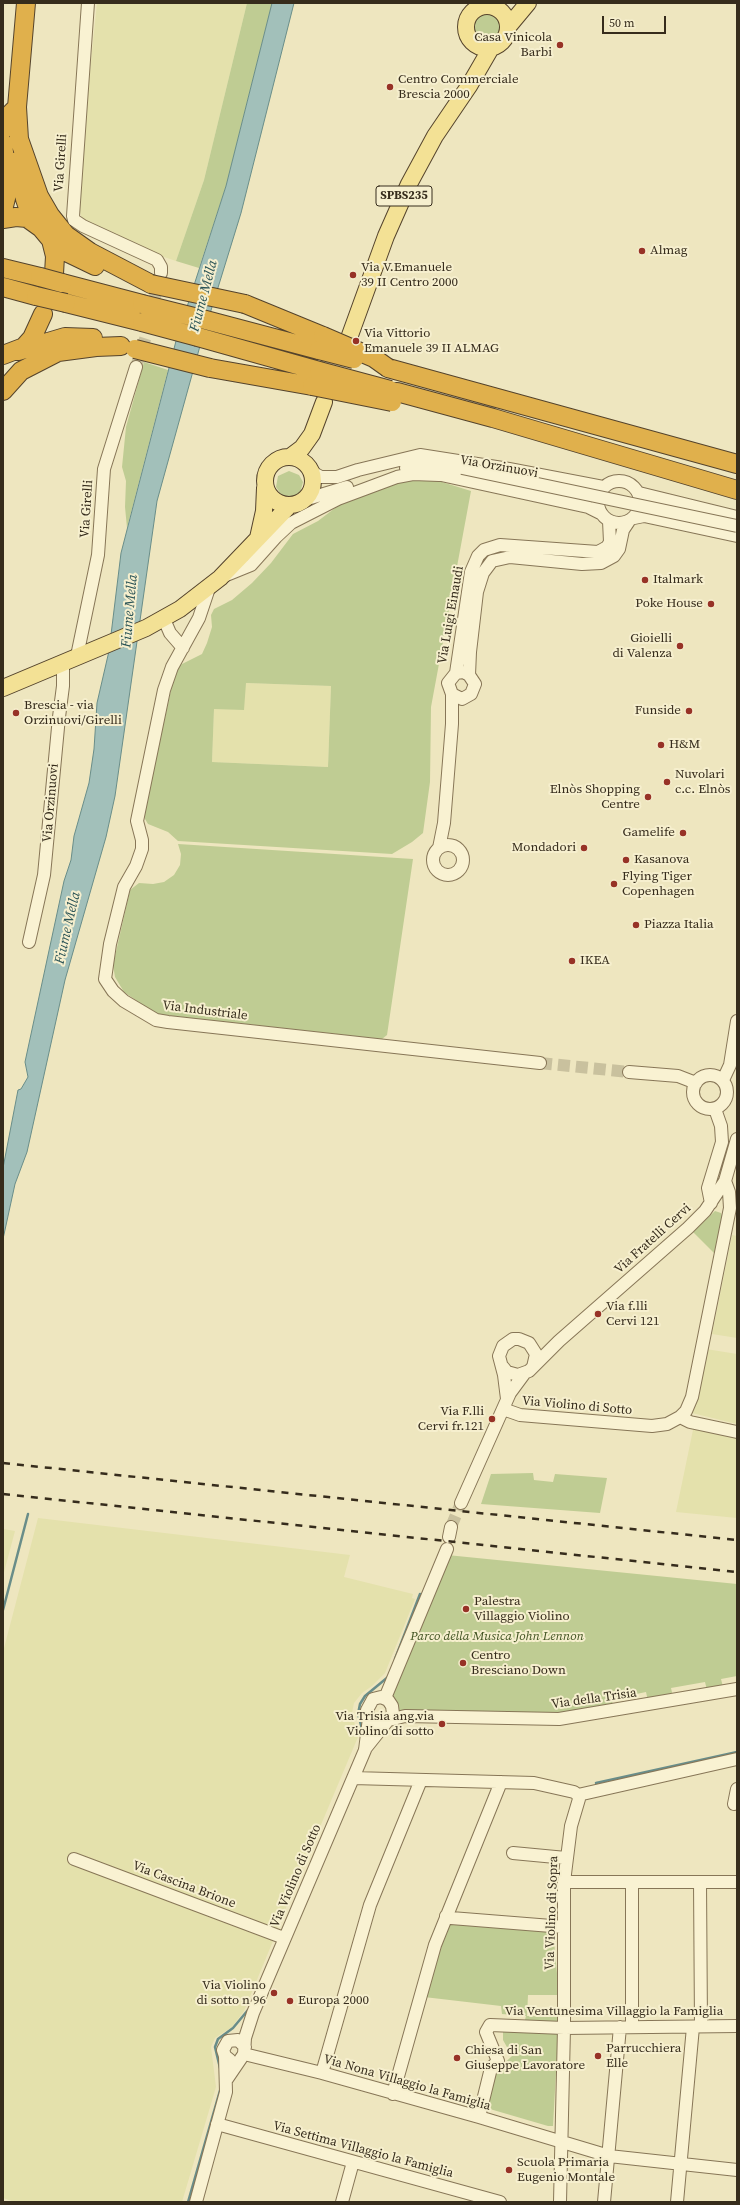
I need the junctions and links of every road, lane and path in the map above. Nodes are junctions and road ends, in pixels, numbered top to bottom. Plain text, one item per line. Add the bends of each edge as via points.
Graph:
1 (26, 3) edge
2 (88, 3) edge
3 (527, 4) edge
4 (500, 10) junction
5 (508, 27) junction
6 (475, 44) junction
7 (491, 48) junction
8 (479, 66) junction
9 (17, 107) junction
10 (3, 130) edge
11 (11, 141) edge
12 (3, 210) edge
13 (3, 219) edge
14 (33, 222) junction
15 (50, 240) junction
16 (3, 268) edge
17 (52, 278) junction
18 (156, 278) junction
19 (3, 287) edge
20 (43, 314) dead end
21 (349, 338) dead end
22 (321, 343) junction
23 (10, 353) edge
24 (131, 354) junction
25 (316, 379) junction
26 (3, 391) edge
27 (324, 402) dead end
28 (312, 434) junction
29 (290, 457) junction
30 (395, 461) junction
31 (737, 464) edge
32 (427, 466) junction
33 (408, 468) junction
34 (310, 469) junction
35 (439, 475) junction
36 (603, 487) junction
37 (265, 488) junction
38 (737, 490) edge
39 (639, 493) junction
40 (297, 503) junction
41 (737, 516) edge
42 (605, 518) junction
43 (632, 519) junction
44 (737, 526) edge
45 (737, 536) edge
46 (258, 538) junction
47 (214, 583) junction
48 (164, 619) junction
49 (183, 648) junction
50 (70, 660) junction
51 (456, 673) junction
52 (470, 675) junction
53 (4, 687) edge
54 (452, 694) junction
55 (466, 698) junction
56 (452, 724) junction
57 (444, 823) junction
58 (454, 846) junction
59 (439, 848) junction
60 (29, 942) dead end
61 (737, 1021) edge
62 (540, 1063) tunnel mouth
63 (629, 1072) tunnel mouth
64 (723, 1080) junction
65 (696, 1083) junction
66 (715, 1109) junction
67 (737, 1139) edge
68 (736, 1154) edge
69 (725, 1181) junction
70 (711, 1203) junction
71 (559, 1341) junction
72 (534, 1350) junction
73 (503, 1368) junction
74 (528, 1370) junction
75 (505, 1404) junction
76 (680, 1417) junction
77 (737, 1432) edge
78 (461, 1503) tunnel mouth
79 (447, 1549) dead end
80 (737, 1689) edge
81 (385, 1698) junction
82 (389, 1717) junction
83 (369, 1718) junction
84 (364, 1750) junction
85 (737, 1759) edge
86 (353, 1778) junction
87 (422, 1780) junction
88 (501, 1782) junction
89 (737, 1788) edge
90 (578, 1795) junction
91 (734, 1804) dead end
92 (513, 1853) dead end
93 (566, 1858) junction
94 (74, 1859) dead end
95 (564, 1882) junction
96 (632, 1882) junction
97 (700, 1882) junction
98 (737, 1882) edge
99 (446, 1916) junction
100 (564, 1927) junction
101 (284, 1938) junction
102 (253, 2013) junction
103 (697, 2026) junction
104 (737, 2026) edge
105 (626, 2027) junction
106 (564, 2028) junction
107 (228, 2041) junction
108 (243, 2054) junction
109 (225, 2056) junction
110 (322, 2073) junction
111 (227, 2079) junction
112 (393, 2094) junction
113 (479, 2117) junction
114 (218, 2124) junction
115 (562, 2142) junction
116 (609, 2156) junction
117 (353, 2162) junction
118 (681, 2164) junction
119 (737, 2170) edge
120 (457, 2196) edge
121 (196, 2202) edge
122 (342, 2202) edge
123 (500, 2202) edge
124 (560, 2202) edge
125 (604, 2202) edge
126 (677, 2202) edge

1 - 9 highway
2 - 18 street, Via Girelli via 73,216 74,220 83,226 157,260 161,267
3 - 4 main road, SPBS235 via 512,10
3 - 5 main road, SPBS235
4 - 5 main road
4 - 6 main road, SPBS235 via 487,6 474,10 470,15 466,28
5 - 7 main road, SPBS235 via 503,40
6 - 7 main road
6 - 8 main road, SPBS235
7 - 8 main road, SPBS235
8 - 21 main road, SPBS235 via 469,86 435,136 409,184 386,236
9 - 10 highway via 9,115
9 - 11 highway
11 - 12 highway via 8,190
11 - 14 highway via 16,150 17,166
11 - 18 highway via 50,215 66,235 90,252
13 - 14 highway via 16,217
14 - 15 highway
15 - 17 highway via 55,256
15 - 18 highway via 85,263 108,272
16 - 17 highway
17 - 22 highway, bridge via 238,328
18 - 22 highway, bridge via 245,304
19 - 25 highway, bridge via 224,344
20 - 23 highway via 32,338
22 - 31 highway, bridge via 388,368
23 - 24 highway via 65,338 107,340
24 - 25 highway, bridge via 210,368
24 - 26 highway via 96,347 58,352 21,371
24 - 50 street, Via Girelli via 104,469 98,555
25 - 38 highway, bridge via 394,397 426,401 493,418
27 - 28 main road
28 - 29 main road via 302,448
28 - 34 main road
29 - 34 main road via 298,459
29 - 37 main road via 272,463 266,475
30 - 32 street, Via Orzinuovi
30 - 34 street, Via Orzinuovi via 337,477 321,477
30 - 36 street, Via Orzinuovi via 420,455 441,457
32 - 33 street
32 - 44 street, bridge via 462,468
33 - 35 street
33 - 40 street via 374,476
34 - 40 main road via 312,490
35 - 42 street via 588,507
35 - 47 street via 414,474 397,477 338,499 291,523 251,565
36 - 39 street via 623,480 630,483
36 - 42 street, Via Luigi Einaudi via 598,500
37 - 40 main road via 276,502
37 - 46 main road via 264,511
39 - 41 street
39 - 43 street, Via Luigi Einaudi via 640,506
40 - 46 main road
42 - 43 street via 619,523
42 - 51 street, Via Luigi Einaudi via 610,542 598,552 500,545 484,550 478,556 472,572
43 - 45 street via 644,516
43 - 52 street, Via Luigi Einaudi via 624,530 619,549 614,556 601,563 582,564 510,557 492,561 483,573 477,592
46 - 47 main road
47 - 48 main road
47 - 49 street, Via Industriale
48 - 49 street via 170,633
48 - 50 main road
49 - 62 street, Via Industriale via 172,667 164,690 137,821 142,849 124,887 110,944 105,979 113,991 124,1001 156,1020
50 - 53 main road
50 - 60 street, Via Orzinuovi via 58,717 44,875
51 - 52 street, Via Luigi Einaudi
51 - 54 street, Via Luigi Einaudi via 448,683
52 - 55 street, Via Luigi Einaudi via 474,680 474,687
54 - 55 street via 458,698
54 - 56 street, Via Luigi Einaudi
55 - 56 street, Via Luigi Einaudi
56 - 57 street, Via Luigi Einaudi
57 - 58 street, Via Luigi Einaudi
57 - 59 street, Via Luigi Einaudi
58 - 59 street
58 - 59 street via 461,852 463,860 460,869 452,874 442,874 434,864 435,853
61 - 64 street via 730,1065
63 - 65 street via 678,1076
64 - 65 street via 709,1075
64 - 66 street via 728,1091 727,1097 725,1102
65 - 66 street via 693,1094 697,1103 705,1108
66 - 70 street via 721,1126 722,1142 708,1188
67 - 68 street, Via Fratelli Cervi
68 - 69 street, Via Fratelli Cervi
69 - 70 street, Via Fratelli Cervi
69 - 76 street via 730,1200 728,1216 692,1397 686,1411
70 - 71 street, Via Fratelli Cervi via 688,1228
71 - 72 street, Via Fratelli Cervi via 542,1350
71 - 74 street, Via Fratelli Cervi
72 - 73 street via 524,1340 508,1342 500,1351
72 - 74 street via 536,1359
73 - 74 street via 512,1374
73 - 75 street
74 - 75 street, Via Fratelli Cervi via 514,1386
75 - 76 street, Via Violino di Sotto via 520,1416 652,1426 667,1424
75 - 78 street, Via Violino di Sotto
76 - 77 street via 690,1422
79 - 81 street
80 - 82 street, Via della Trisia via 559,1720
81 - 82 street via 391,1702
81 - 83 street, Via Violino di Sotto via 377,1698 370,1702 367,1710
82 - 83 street via 375,1723
82 - 84 street, Via Violino di Sotto
83 - 84 street, Via Violino di Sotto
84 - 86 street, Via Violino di Sotto
85 - 90 street
86 - 87 street
86 - 101 street, Via Violino di Sotto
87 - 88 street
87 - 110 street via 370,1905
88 - 90 street via 534,1783
88 - 99 street
89 - 91 street
90 - 93 street, Via Violino di Sopra
92 - 93 street, Via Violino di Sopra
93 - 95 street, Via Violino di Sopra
94 - 101 street, Via Cascina Brione
95 - 96 street
95 - 100 street, Via Violino di Sopra
96 - 97 street
96 - 105 street
97 - 98 street
97 - 103 street
99 - 100 street
99 - 112 street via 435,1945
100 - 106 street, Via Violino di Sopra
101 - 102 street, Via Violino di Sotto
102 - 107 street, Via Violino di Sotto via 241,2030
102 - 108 street, Via Violino di Sotto
103 - 104 street, Via Ventunesima Villaggio la Famiglia
103 - 105 street, Via Ventunesima Villaggio la Famiglia
103 - 118 street
105 - 106 street, Via Ventunesima Villaggio la Famiglia
105 - 116 street
106 - 113 street, Via Ventunesima Villaggio la Famiglia via 490,2025 486,2032 498,2061 491,2068
106 - 115 street
107 - 108 street via 238,2040
107 - 109 street, Via Violino di Sotto via 223,2050
108 - 109 street via 234,2061
108 - 110 street, Via Nona Villaggio la Famiglia
108 - 111 street, Via Violino di Sotto
109 - 111 street, Via Violino di Sotto
110 - 112 street, Via Nona Villaggio la Famiglia
111 - 114 street, Via Violino di Sotto
112 - 113 street, Via Nona Villaggio la Famiglia
113 - 115 street, Via Nona Villaggio la Famiglia
114 - 117 street, Via Settima Villaggio la Famiglia
114 - 121 street, Via Violino di Sotto
115 - 116 street, Via Nona Villaggio la Famiglia
115 - 124 street
116 - 118 street, Via Nona Villaggio la Famiglia
116 - 125 street
117 - 120 street, Via Settima Villaggio la Famiglia
117 - 122 street
118 - 119 street, Via Nona Villaggio la Famiglia
118 - 126 street
120 - 123 street, Via Settima Villaggio la Famiglia

